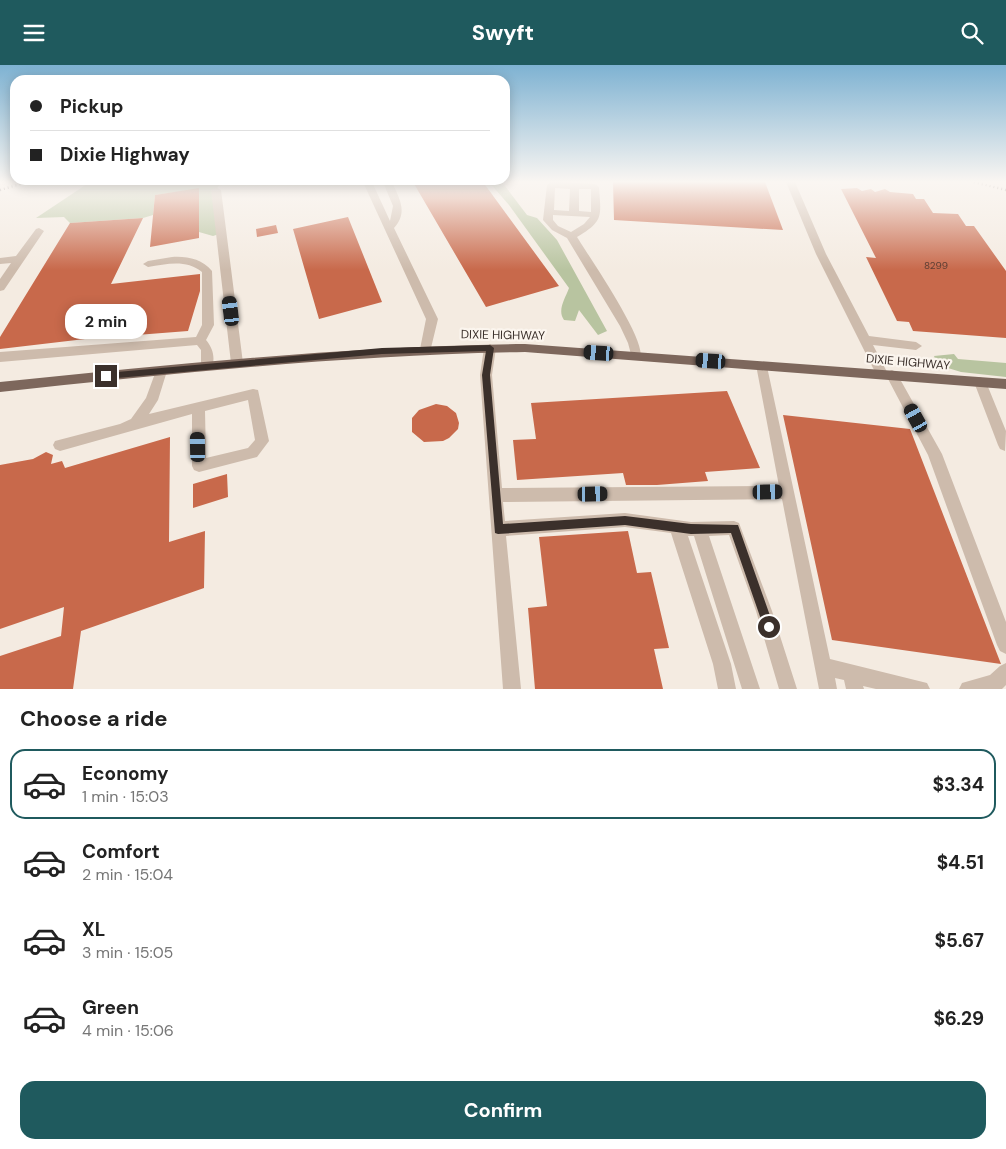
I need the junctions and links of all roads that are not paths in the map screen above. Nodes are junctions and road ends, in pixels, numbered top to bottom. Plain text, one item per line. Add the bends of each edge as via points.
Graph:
1 (219, 211) edge
2 (381, 211) edge
3 (399, 211) edge
4 (596, 211) edge
5 (803, 211) edge
6 (548, 212) joint
7 (574, 214) joint
8 (596, 215) junction
9 (389, 228) junction
10 (39, 231) dead end
11 (571, 236) junction
12 (20, 259) junction
13 (0, 261) edge
14 (148, 264) dead end
15 (0, 287) edge
16 (864, 339) junction
17 (200, 341) junction
18 (916, 346) dead end
19 (490, 348) junction
20 (426, 349) junction
21 (636, 355) junction
22 (0, 357) edge
23 (237, 363) junction
24 (762, 365) junction
25 (207, 366) junction
26 (160, 371) junction
27 (887, 375) junction
28 (980, 382) junction
29 (1006, 384) edge
30 (0, 387) edge
31 (198, 407) junction
32 (136, 423) junction
33 (60, 445) dead end
34 (1005, 445) dead end
35 (788, 492) junction
36 (495, 495) junction
37 (678, 527) junction
38 (498, 529) junction
39 (699, 529) junction
40 (1006, 645) edge
41 (823, 666) junction
42 (1006, 672) edge
43 (853, 681) edge
44 (895, 687) edge
45 (512, 689) edge
46 (727, 689) edge
47 (751, 689) edge
48 (788, 689) edge
49 (828, 689) edge
50 (921, 689) edge
51 (968, 689) edge

1 - 23 street
2 - 9 street
3 - 9 street via 398,219
4 - 8 street
5 - 16 street
6 - 7 street
6 - 11 street via 548,220 554,228
7 - 8 street
8 - 11 street via 592,224
9 - 20 street via 432,319
10 - 12 street
11 - 21 street via 626,326
12 - 13 street
12 - 15 street
14 - 17 street via 182,258 201,264 207,271 208,325
16 - 18 street
16 - 27 street
17 - 22 street
17 - 25 street via 206,349
19 - 20 main road, DIXIE HIGHWAY
19 - 21 main road, DIXIE HIGHWAY
19 - 36 street via 486,375
20 - 23 main road, DIXIE HIGHWAY
21 - 24 main road, DIXIE HIGHWAY
23 - 25 main road, DIXIE HIGHWAY
24 - 27 main road, DIXIE HIGHWAY
24 - 35 street
25 - 26 main road, DIXIE HIGHWAY
26 - 30 main road, DIXIE HIGHWAY
26 - 32 street via 152,401
27 - 28 main road, DIXIE HIGHWAY
27 - 40 street via 935,454
28 - 29 main road, DIXIE HIGHWAY
28 - 34 street
31 - 31 street via 253,394 262,441 252,453 199,466
31 - 32 street
32 - 33 street
35 - 36 street
35 - 41 street
36 - 38 street
37 - 38 street via 625,520
37 - 39 street
37 - 46 street
38 - 45 street
39 - 47 street
39 - 48 street via 734,528
41 - 43 street
41 - 49 street
42 - 51 street via 995,683
43 - 44 street
44 - 50 street

